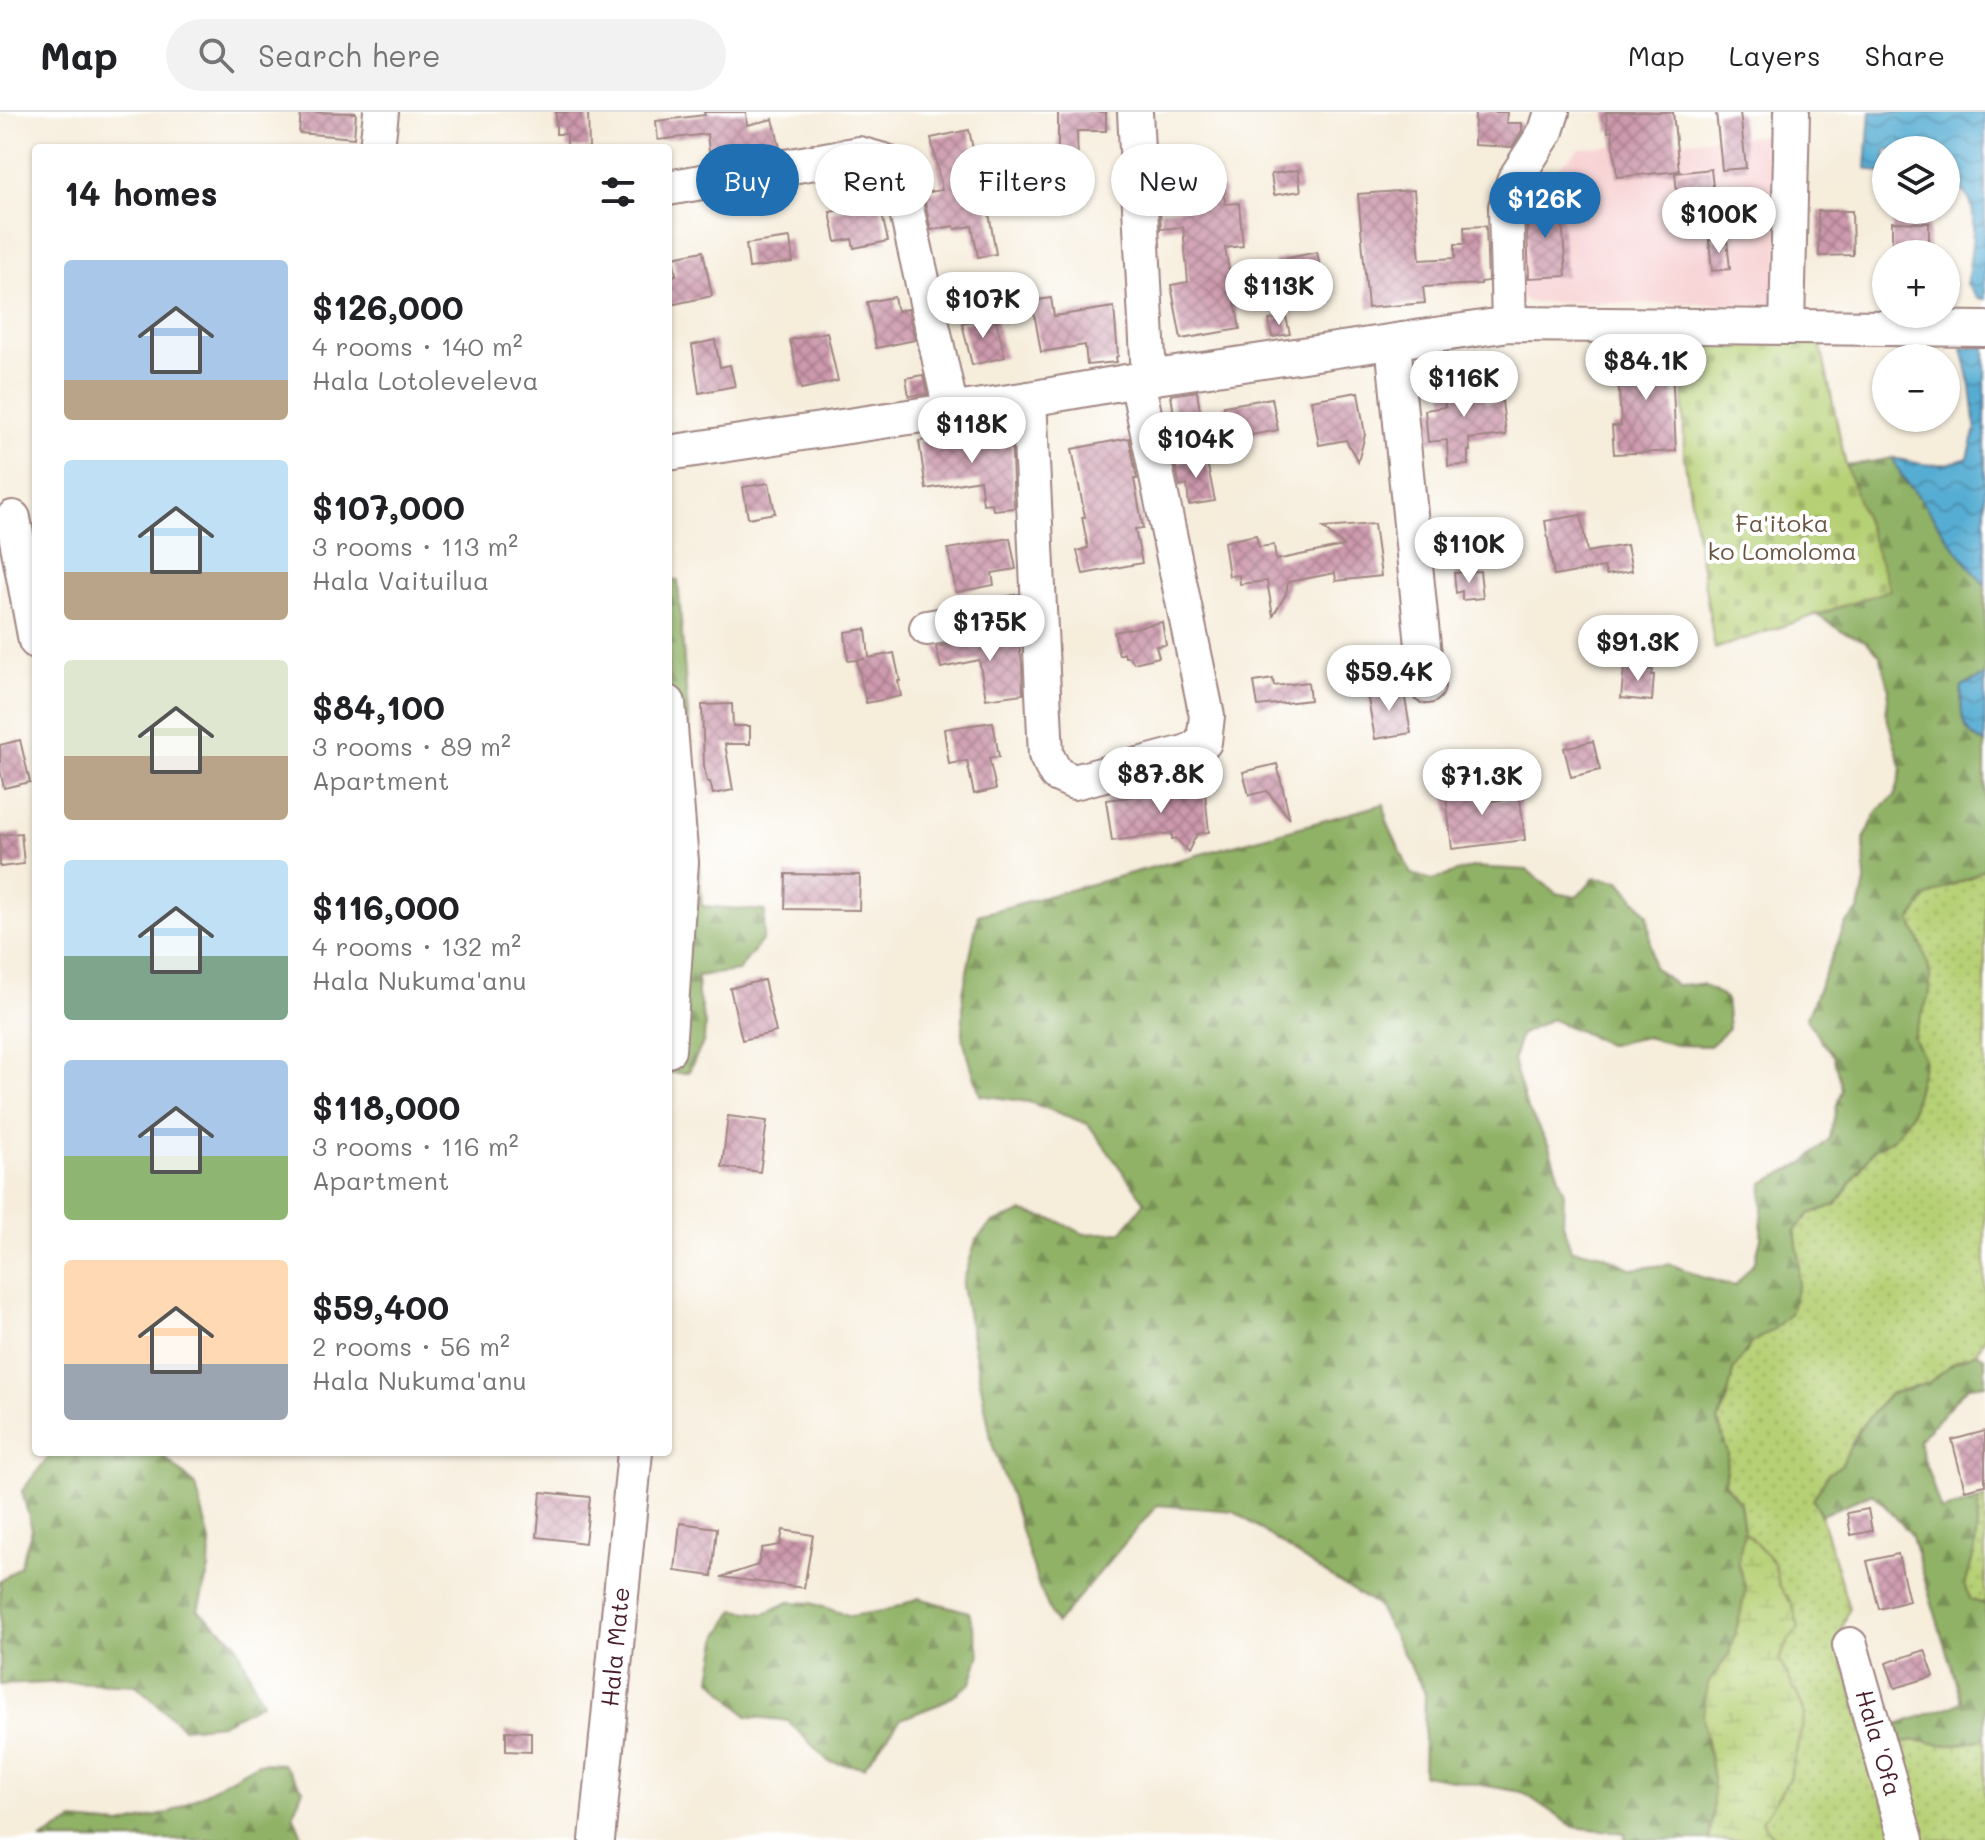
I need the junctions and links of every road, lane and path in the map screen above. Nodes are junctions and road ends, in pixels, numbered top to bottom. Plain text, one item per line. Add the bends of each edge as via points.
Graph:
1 (381, 112) edge
2 (1135, 112) edge
3 (1552, 112) edge
4 (1792, 112) edge
5 (377, 144) edge
6 (672, 187) edge
7 (1509, 324) junction
8 (1787, 327) junction
9 (1985, 329) edge
10 (1393, 342) junction
11 (1143, 379) junction
12 (1029, 399) junction
13 (951, 410) junction
14 (672, 452) edge
15 (16, 517) edge
16 (1039, 609) junction
17 (32, 616) edge
18 (927, 628) dead end
19 (1427, 686) dead end
20 (672, 752) edge
21 (672, 992) edge
22 (635, 1456) edge
23 (1850, 1645) dead end
24 (597, 1840) edge
25 (1906, 1840) edge

1 - 5 street
2 - 11 street
3 - 7 street via 1514,181 1506,207
4 - 8 street
6 - 13 street via 859,154 884,161 900,181
7 - 8 street
7 - 10 street
8 - 9 street
10 - 11 street
10 - 19 street
11 - 12 street
11 - 16 street via 1207,716 1204,742 1188,752 1074,782 1056,774 1046,755
12 - 13 street
12 - 16 street
13 - 14 street
15 - 17 street
16 - 18 street
20 - 21 street via 681,862
22 - 24 street, Hala Mate
23 - 25 street, Hala 'Ofa

